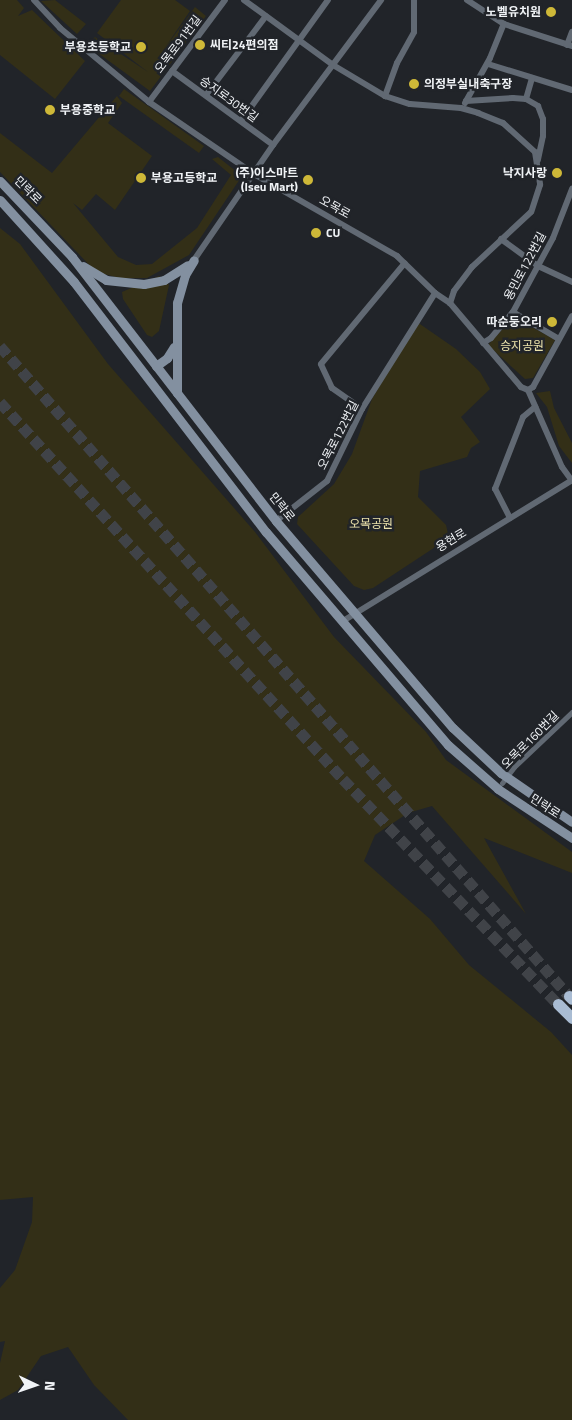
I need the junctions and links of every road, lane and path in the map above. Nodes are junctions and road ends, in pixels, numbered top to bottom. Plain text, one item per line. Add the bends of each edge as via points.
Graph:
1 (34, 0) edge
2 (225, 0) edge
3 (244, 0) edge
4 (328, 0) edge
5 (381, 0) edge
6 (414, 0) edge
7 (467, 0) edge
8 (266, 16) junction
9 (504, 24) junction
10 (572, 32) edge
11 (299, 40) junction
12 (570, 45) edge
13 (488, 64) junction
14 (333, 65) junction
15 (172, 71) junction
16 (532, 78) junction
17 (572, 90) edge
18 (206, 95) junction
19 (386, 96) junction
20 (526, 100) junction
21 (466, 101) junction
22 (149, 102) junction
23 (461, 108) junction
24 (241, 121) junction
25 (273, 145) junction
26 (538, 161) junction
27 (254, 174) junction
28 (0, 181) edge
29 (572, 190) edge
30 (0, 200) edge
31 (501, 238) junction
32 (72, 257) junction
33 (194, 260) junction
34 (405, 263) junction
35 (538, 266) junction
36 (572, 282) edge
37 (435, 293) junction
38 (450, 303) junction
39 (514, 312) junction
40 (572, 316) edge
41 (560, 339) junction
42 (483, 342) junction
43 (175, 345) junction
44 (156, 366) junction
45 (528, 390) junction
46 (180, 398) junction
47 (536, 407) junction
48 (362, 409) junction
49 (572, 481) edge
50 (510, 518) junction
51 (276, 521) junction
52 (354, 612) junction
53 (343, 621) junction
54 (572, 712) edge
55 (502, 783) dead end
56 (572, 822) edge
57 (572, 838) edge
58 (558, 1004) tunnel mouth
59 (572, 1018) edge

1 - 22 street, 오목로 via 60,28
2 - 15 street, 오목로91번길
3 - 8 street
4 - 11 street
5 - 14 street
6 - 19 street via 414,32 397,63
7 - 9 street
8 - 11 street
8 - 18 street
9 - 12 street
9 - 13 street
10 - 12 street
11 - 14 street
11 - 24 street
13 - 16 street
13 - 21 street
14 - 19 street
14 - 25 street
15 - 18 street, 승지로30번길
15 - 22 street, 오목로91번길
16 - 17 street
16 - 20 street
18 - 24 street, 승지로30번길
19 - 23 street via 428,107
20 - 21 street
20 - 26 street via 538,106 543,119
21 - 23 street
22 - 27 street, 오목로
23 - 26 street via 503,123 535,152
24 - 25 street, 승지로30번길
25 - 27 street
26 - 31 street via 540,185 531,212 516,229
27 - 33 street
27 - 34 street, 오목로 via 373,241
28 - 32 main road, 민락로
29 - 35 street, 용민로122번길
30 - 53 main road, 민락로 via 74,282 196,444
31 - 35 street
31 - 38 street via 472,267 454,290
32 - 33 main road via 106,280 136,284 164,280
32 - 44 main road, 민락로
33 - 43 main road via 180,287
34 - 37 street, 오목로
34 - 48 street via 321,364 332,388
35 - 36 street
35 - 39 street, 용민로122번길
37 - 38 street, 오목로
37 - 48 street, 오목로122번길
38 - 42 street, 오목로
39 - 41 street
39 - 42 street, 용민로122번길 via 491,338
40 - 41 street
41 - 45 street via 534,387
42 - 45 street, 오목로 via 521,387
43 - 44 main road via 167,358
43 - 46 main road via 175,381
44 - 46 main road, 민락로
45 - 47 street, 오목로
46 - 51 main road, 민락로
47 - 49 street, 오목로
47 - 50 street via 521,422 495,489
48 - 51 street, 오목로122번길 via 327,481
49 - 50 street, 용현로
50 - 52 street, 용현로
51 - 52 main road, 민락로
52 - 53 street, 용현로
52 - 56 main road, 민락로 via 468,744 501,773
53 - 57 main road, 민락로 via 448,745 494,786
54 - 55 street, 오목로160번길 via 514,767
58 - 59 highway

